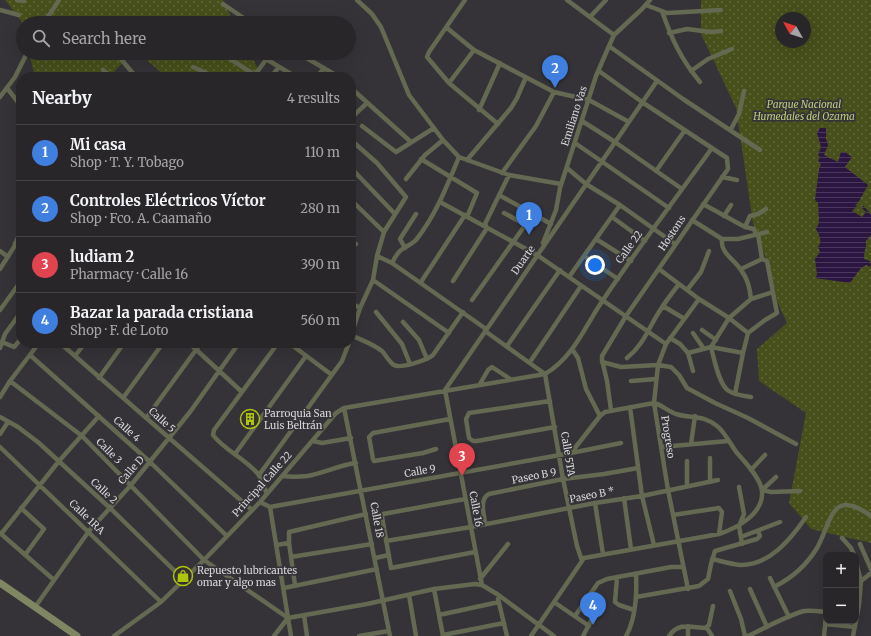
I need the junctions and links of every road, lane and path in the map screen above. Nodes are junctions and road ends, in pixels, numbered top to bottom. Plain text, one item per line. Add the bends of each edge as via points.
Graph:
1 (17, 0) edge
2 (59, 0) edge
3 (357, 0) edge
4 (465, 0) edge
5 (567, 0) edge
6 (606, 0) edge
7 (650, 0) edge
8 (24, 1) dead end
9 (223, 4) dead end
10 (646, 5) junction
11 (0, 10) edge
12 (721, 10) dead end
13 (662, 11) junction
14 (19, 15) dead end
15 (49, 16) edge
16 (239, 16) edge
17 (590, 17) junction
18 (447, 28) junction
19 (721, 31) dead end
20 (669, 33) junction
21 (614, 35) junction
22 (609, 46) junction
23 (732, 49) dead end
24 (474, 50) junction
25 (24, 60) edge
26 (122, 60) edge
27 (231, 60) edge
28 (264, 60) edge
29 (267, 60) edge
30 (310, 60) edge
31 (500, 63) junction
32 (279, 66) junction
33 (193, 67) dead end
34 (324, 68) junction
35 (103, 70) dead end
36 (598, 71) junction
37 (691, 71) junction
38 (18, 72) edge
39 (106, 72) edge
40 (132, 72) edge
41 (204, 72) edge
42 (248, 72) edge
43 (257, 72) edge
44 (275, 72) edge
45 (288, 72) edge
46 (321, 72) edge
47 (330, 72) edge
48 (16, 75) edge
49 (526, 77) junction
50 (657, 81) junction
51 (700, 82) dead end
52 (449, 83) junction
53 (7, 88) junction
54 (744, 91) dead end
55 (554, 92) junction
56 (356, 93) edge
57 (0, 97) edge
58 (16, 100) edge
59 (589, 100) junction
60 (642, 102) junction
61 (367, 103) junction
62 (480, 110) junction
63 (356, 113) edge
64 (582, 121) junction
65 (629, 122) junction
66 (498, 124) junction
67 (362, 126) dead end
68 (434, 128) junction
69 (731, 129) junction
70 (685, 130) junction
71 (443, 140) junction
72 (411, 142) junction
73 (615, 142) junction
74 (575, 143) junction
75 (356, 144) edge
76 (712, 148) junction
77 (760, 150) dead end
78 (459, 157) junction
79 (421, 159) junction
80 (467, 160) junction
81 (601, 162) junction
82 (567, 168) junction
83 (656, 170) junction
84 (356, 173) edge
85 (502, 173) junction
86 (509, 175) junction
87 (722, 177) junction
88 (450, 178) junction
89 (406, 179) dead end
90 (737, 180) dead end
91 (561, 184) junction
92 (586, 184) junction
93 (682, 189) junction
94 (499, 195) junction
95 (440, 202) junction
96 (703, 204) junction
97 (356, 205) edge
98 (620, 205) junction
99 (731, 205) dead end
100 (668, 208) junction
101 (766, 210) dead end
102 (504, 213) dead end
103 (395, 214) junction
104 (416, 214) dead end
105 (534, 214) junction
106 (466, 216) junction
107 (724, 216) junction
108 (612, 217) junction
109 (692, 220) junction
110 (550, 224) junction
111 (526, 225) junction
112 (745, 227) junction
113 (487, 228) junction
114 (654, 229) junction
115 (384, 232) junction
116 (767, 232) dead end
117 (757, 235) junction
118 (596, 239) junction
119 (722, 239) junction
120 (645, 241) junction
121 (513, 242) junction
122 (15, 243) edge
123 (676, 244) junction
124 (405, 248) junction
125 (0, 251) edge
126 (709, 251) dead end
127 (538, 253) junction
128 (377, 256) junction
129 (584, 256) junction
130 (8, 257) junction
131 (762, 259) junction
132 (631, 261) junction
133 (392, 263) junction
134 (0, 269) edge
135 (659, 269) junction
136 (741, 269) junction
137 (560, 270) junction
138 (569, 277) junction
139 (618, 279) junction
140 (373, 280) junction
141 (453, 281) dead end
142 (421, 282) junction
143 (679, 284) junction
144 (581, 286) junction
145 (16, 288) edge
146 (687, 290) junction
147 (773, 292) junction
148 (699, 299) junction
149 (751, 299) junction
150 (472, 300) dead end
151 (602, 301) junction
152 (356, 306) edge
153 (663, 306) junction
154 (360, 308) junction
155 (0, 310) edge
156 (376, 312) dead end
157 (463, 312) junction
158 (626, 316) junction
159 (684, 318) junction
160 (729, 318) junction
161 (16, 319) edge
162 (356, 320) edge
163 (404, 322) dead end
164 (485, 330) junction
165 (702, 330) dead end
166 (648, 332) junction
167 (449, 333) junction
168 (693, 333) dead end
169 (748, 333) junction
170 (356, 338) edge
171 (670, 338) junction
172 (716, 340) junction
173 (2, 342) junction
174 (666, 344) junction
175 (16, 345) edge
176 (507, 346) junction
177 (711, 347) junction
178 (0, 348) edge
179 (35, 348) edge
180 (66, 348) edge
181 (81, 348) edge
182 (121, 348) edge
183 (159, 348) edge
184 (235, 348) edge
185 (274, 348) edge
186 (295, 348) edge
187 (347, 348) edge
188 (196, 349) joint
189 (572, 349) junction
190 (704, 349) junction
191 (688, 353) junction
192 (743, 353) junction
193 (30, 355) junction
194 (75, 356) junction
195 (306, 356) junction
196 (627, 358) dead end
197 (427, 359) junction
198 (530, 362) junction
199 (602, 362) junction
200 (410, 364) junction
201 (658, 365) junction
202 (219, 370) junction
203 (693, 371) dead end
204 (545, 374) junction
205 (332, 375) junction
206 (100, 378) junction
207 (510, 379) junction
208 (656, 379) junction
209 (10, 381) junction
210 (631, 381) dead end
211 (480, 384) junction
212 (445, 390) junction
213 (242, 392) junction
214 (735, 394) junction
215 (0, 397) edge
216 (751, 397) dead end
217 (123, 398) junction
218 (550, 401) junction
219 (654, 403) junction
220 (630, 407) junction
221 (344, 408) junction
222 (611, 410) junction
223 (99, 416) junction
224 (600, 416) junction
225 (695, 416) junction
226 (0, 417) edge
227 (147, 418) junction
228 (450, 419) junction
229 (8, 422) junction
230 (554, 427) junction
231 (0, 434) edge
232 (82, 436) junction
233 (350, 438) junction
234 (169, 439) junction
235 (313, 441) junction
236 (728, 441) junction
237 (621, 443) dead end
238 (691, 444) junction
239 (796, 444) dead end
240 (0, 447) edge
241 (661, 447) junction
242 (436, 449) dead end
243 (571, 453) junction
244 (235, 454) junction
245 (560, 455) junction
246 (765, 455) dead end
247 (710, 458) dead end
248 (687, 461) dead end
249 (59, 462) junction
250 (150, 462) junction
251 (356, 463) junction
252 (638, 468) junction
253 (751, 470) junction
254 (460, 472) junction
255 (259, 475) junction
256 (282, 476) junction
257 (776, 477) dead end
258 (563, 479) junction
259 (718, 480) dead end
260 (710, 482) junction
261 (40, 485) junction
262 (131, 485) junction
263 (687, 486) junction
264 (740, 487) dead end
265 (362, 490) junction
266 (668, 490) junction
267 (762, 490) junction
268 (800, 490) dead end
269 (266, 494) junction
270 (642, 496) junction
271 (624, 498) junction
272 (465, 499) junction
273 (260, 502) junction
274 (595, 502) junction
275 (21, 508) junction
276 (110, 508) junction
277 (270, 508) junction
278 (569, 508) junction
279 (252, 510) junction
280 (366, 514) junction
281 (673, 515) junction
282 (871, 516) edge
283 (806, 517) dead end
284 (780, 522) dead end
285 (486, 523) junction
286 (471, 526) junction
287 (739, 526) junction
288 (89, 531) junction
289 (758, 531) junction
290 (0, 533) edge
291 (719, 534) junction
292 (227, 536) junction
293 (741, 537) junction
294 (842, 538) dead end
295 (386, 541) junction
296 (678, 541) junction
297 (289, 543) junction
298 (372, 544) junction
299 (508, 544) dead end
300 (742, 544) junction
301 (860, 544) dead end
302 (276, 545) junction
303 (654, 545) junction
304 (631, 549) junction
305 (475, 552) junction
306 (853, 552) edge
307 (603, 554) junction
308 (25, 555) junction
309 (388, 555) junction
310 (291, 557) junction
311 (375, 558) junction
312 (712, 559) junction
313 (204, 560) junction
314 (582, 561) junction
315 (684, 567) junction
316 (377, 569) junction
317 (871, 569) edge
318 (871, 573) edge
319 (636, 574) junction
320 (617, 577) junction
321 (770, 578) dead end
322 (480, 579) junction
323 (54, 580) junction
324 (184, 580) junction
325 (859, 581) edge
326 (0, 583) edge
327 (295, 585) junction
328 (482, 585) junction
329 (774, 587) junction
330 (284, 588) junction
331 (688, 588) junction
332 (434, 589) junction
333 (750, 589) dead end
334 (730, 591) dead end
335 (497, 594) junction
336 (408, 595) junction
337 (636, 597) junction
338 (383, 600) junction
339 (162, 602) junction
340 (499, 602) junction
341 (554, 602) junction
342 (601, 602) dead end
343 (35, 606) junction
344 (713, 606) dead end
345 (634, 610) junction
346 (823, 612) edge
347 (304, 615) junction
348 (439, 615) junction
349 (575, 616) junction
350 (789, 617) junction
351 (288, 618) junction
352 (504, 623) junction
353 (825, 624) joint
354 (855, 624) edge
355 (539, 625) junction
356 (589, 626) junction
357 (688, 626) junction
358 (767, 627) junction
359 (855, 627) junction
360 (707, 628) junction
361 (389, 630) junction
362 (75, 635) edge
363 (443, 635) edge
364 (114, 636) edge
365 (274, 636) edge
366 (292, 636) edge
367 (307, 636) edge
368 (359, 636) edge
369 (390, 636) edge
370 (416, 636) edge
371 (507, 636) edge
372 (530, 636) edge
373 (554, 636) edge
374 (583, 636) edge
375 (626, 636) edge
376 (668, 636) edge
377 (688, 636) edge
378 (712, 636) edge
379 (746, 636) edge
380 (824, 636) edge
381 (853, 636) edge

1 - 8 street
2 - 15 street
3 - 68 street via 381,27 409,95
4 - 18 street
5 - 17 street
6 - 17 street
7 - 10 street, Emiliano Vas
9 - 16 street
10 - 13 street
10 - 21 street, Emiliano Vas
11 - 14 street
12 - 13 street via 667,13
13 - 20 street
17 - 21 street
18 - 24 street
18 - 52 street via 428,57
19 - 20 street via 688,29
20 - 37 street
21 - 22 street, Emiliano Vas
22 - 36 street, Emiliano Vas
22 - 50 street
23 - 37 street via 708,59
24 - 31 street
24 - 52 street
25 - 38 street
26 - 40 street
27 - 42 street
28 - 43 street
29 - 32 street
30 - 34 street
31 - 49 street
31 - 62 street
32 - 44 street
32 - 45 street
33 - 41 street
34 - 46 street
34 - 47 street
35 - 39 street
36 - 59 street, Emiliano Vas
36 - 60 street
37 - 51 street
48 - 53 street
49 - 55 street
49 - 66 street via 517,98
50 - 60 street, Duarte
50 - 69 street
52 - 62 street
53 - 57 street
53 - 58 street
54 - 69 street via 739,114
55 - 59 street
55 - 85 street via 536,126
56 - 61 street
59 - 64 street, Emiliano Vas
59 - 65 street
60 - 65 street, Duarte
60 - 70 street
61 - 63 street
61 - 72 street
62 - 66 street
64 - 73 street
64 - 74 street, Emiliano Vas
65 - 73 street, Duarte
66 - 80 street
67 - 72 street via 396,152
68 - 71 street
68 - 72 street
69 - 77 street
70 - 76 street
70 - 83 street
71 - 78 street
71 - 79 street
73 - 81 street, Duarte
73 - 83 street
74 - 81 street
74 - 82 street, Emiliano Vas
75 - 103 street via 377,163 406,196
76 - 87 street, Hostons via 727,158 728,169
76 - 93 street, Calle 22
78 - 80 street
78 - 88 street
79 - 88 street
79 - 89 street
80 - 85 street
81 - 92 street, Duarte
81 - 100 street
82 - 91 street, Emiliano Vas
82 - 92 street
83 - 93 street
84 - 103 street
85 - 86 street
86 - 91 street
86 - 94 street
87 - 90 street
87 - 96 street, Hostons
88 - 95 street
88 - 106 street via 477,193
91 - 110 street, Emiliano Vas via 556,210
92 - 98 street
92 - 127 street, Duarte
93 - 100 street, Calle 22
94 - 105 street
94 - 113 street via 485,224
95 - 106 street
95 - 124 street via 415,241
96 - 107 street
96 - 109 street, Hostons
97 - 115 street
98 - 108 street
98 - 114 street
99 - 107 street
100 - 114 street, Calle 22
101 - 112 street via 750,216
102 - 111 street
103 - 115 street
104 - 124 street via 400,239
105 - 110 street
105 - 111 street
106 - 113 street
106 - 142 street
107 - 112 street
108 - 118 street
108 - 120 street
109 - 119 street
109 - 123 street, Hostons
110 - 127 street, Emiliano Vas
111 - 121 street
112 - 117 street via 755,230
113 - 121 street
113 - 141 street
114 - 120 street, Calle 22
114 - 123 street
115 - 128 street
116 - 117 street
117 - 119 street
117 - 131 street
118 - 129 street
118 - 132 street
119 - 136 street via 722,249
120 - 132 street, Calle 22
121 - 127 street
121 - 150 street
122 - 130 street
123 - 135 street, Hostons
124 - 133 street via 400,250
125 - 130 street
126 - 146 street via 701,272
127 - 137 street
127 - 164 street, Duarte
128 - 133 street
128 - 140 street
129 - 138 street
129 - 139 street
130 - 134 street
131 - 136 street
131 - 147 street via 767,261
132 - 139 street, Calle 22
133 - 142 street
135 - 143 street
135 - 158 street, Hostons
136 - 149 street via 749,284
137 - 138 street
137 - 176 street
138 - 144 street
139 - 151 street, Calle 22
140 - 154 street
140 - 167 street
142 - 157 street
143 - 146 street
143 - 153 street
144 - 151 street
144 - 198 street
145 - 155 street
146 - 148 street
147 - 149 street
147 - 169 street via 777,313
148 - 159 street, Progreso
148 - 160 street
149 - 160 street
151 - 158 street
151 - 189 street, Calle 22
152 - 154 street
153 - 159 street
153 - 166 street
154 - 162 street
156 - 200 street via 402,344
157 - 164 street
157 - 167 street
158 - 166 street
158 - 199 street, Hostons via 602,356
159 - 171 street, Progreso
160 - 169 street
160 - 172 street
161 - 173 street
163 - 197 street via 419,340
164 - 176 street
164 - 212 street, Duarte
165 - 172 street
166 - 174 street
166 - 196 street via 639,347
167 - 197 street via 436,353
168 - 190 street
169 - 192 street
170 - 200 street via 380,350 395,365
171 - 174 street, Progreso
171 - 191 street
172 - 177 street
173 - 175 street via 14,348
173 - 178 street
174 - 201 street, Progreso
176 - 198 street
177 - 190 street
177 - 192 street
177 - 214 street via 722,384 727,391
179 - 193 street
180 - 194 street, Calle 5
181 - 194 street
182 - 206 street
183 - 217 street
184 - 202 street, Calle D
185 - 213 street
186 - 195 street
187 - 205 street
188 - 202 street
188 - 227 street
189 - 204 street, Calle 22 via 555,368
189 - 224 street via 578,358 586,389
190 - 191 street
191 - 203 street
192 - 214 street
193 - 209 street
193 - 223 street, Calle 4
194 - 206 street, Calle 5
195 - 205 street
195 - 244 street
197 - 200 street
198 - 204 street
199 - 201 street via 621,367
199 - 222 street via 608,381
201 - 208 street, Progreso
201 - 239 street via 673,368 687,388
202 - 213 street
202 - 234 street, Calle D
204 - 207 street
204 - 218 street, Calle 5TA
205 - 255 street
206 - 217 street, Calle 5
207 - 211 street
207 - 211 street via 492,367
208 - 210 street
208 - 219 street, Progreso
209 - 215 street
209 - 232 street, Calle 3
211 - 212 street
212 - 221 street
212 - 228 street, Calle 16
213 - 244 street via 213,435
214 - 216 street
217 - 227 street, Calle 5
218 - 230 street, Calle 5TA
218 - 230 street via 469,413 466,419 469,438 473,441
219 - 220 street
219 - 225 street via 674,413
219 - 241 street, Progreso
220 - 222 street
220 - 252 street
221 - 233 street, Calle 18
221 - 235 street, Principal Calle 22 via 336,413
222 - 224 street
223 - 232 street
223 - 250 street, Calle 4
224 - 243 street
225 - 236 street via 717,426
225 - 238 street
226 - 229 street
227 - 234 street, Calle 5
228 - 242 street via 373,433 369,437 373,461
228 - 254 street, Calle 16
229 - 231 street
229 - 249 street, Calle 2 via 39,443
230 - 245 street, Calle 5TA
232 - 249 street
232 - 262 street, Calle 3
233 - 235 street via 322,443
233 - 251 street, Calle 18
234 - 250 street, Calle D
234 - 279 street, Calle 5
235 - 256 street, Principal Calle 22
236 - 238 street
236 - 253 street
237 - 243 street, Calle 9
238 - 241 street
240 - 261 street, Calle 1RA
241 - 266 street, Progreso
243 - 245 street, Calle 9
244 - 255 street
245 - 254 street, Calle 9
245 - 258 street, Calle 5TA
246 - 253 street
247 - 260 street
248 - 263 street
249 - 261 street
249 - 276 street, Calle 2
250 - 262 street, Calle D
250 - 292 street, Calle 4
251 - 256 street via 307,476
251 - 265 street, Calle 18
252 - 258 street, Paseo B 9
252 - 270 street
253 - 267 street
254 - 265 street, Calle 9
254 - 272 street, Calle 16
255 - 269 street
256 - 269 street, Principal Calle 22
257 - 267 street
258 - 278 street, Calle 5TA
258 - 285 street, Paseo B 9 via 486,495 483,502
259 - 260 street, Paseo B *
260 - 263 street, Paseo B *
261 - 275 street
261 - 288 street, Calle 1RA
262 - 276 street, Calle D
262 - 313 street, Calle 3
263 - 266 street, Paseo B *
264 - 287 street via 744,514
265 - 277 street, Calle 9
265 - 280 street, Calle 18
266 - 270 street, Paseo B *
266 - 281 street, Progreso
267 - 268 street
267 - 287 street via 758,507
269 - 273 street, Principal Calle 22
270 - 271 street, Paseo B *
270 - 303 street
271 - 274 street, Paseo B *
271 - 304 street
272 - 286 street, Calle 16
272 - 295 street via 383,514
273 - 277 street
273 - 279 street, Principal Calle 22
274 - 278 street, Paseo B *
274 - 307 street
275 - 290 street
275 - 308 street via 44,528
276 - 288 street, Calle D
276 - 324 street, Calle 2
277 - 302 street
278 - 285 street, Paseo B *
278 - 314 street, Calle 5TA
279 - 292 street, Principal Calle 22
280 - 297 street via 290,531
280 - 298 street, Calle 18
281 - 291 street via 719,508 722,512
281 - 296 street, Progreso
282 - 329 street via 852,505 838,508 832,514 816,549 805,564 796,574
283 - 312 street via 782,547 763,560 741,565
284 - 289 street
285 - 286 street, Paseo B *
286 - 295 street, Paseo B *
286 - 305 street, Calle 16
287 - 291 street
287 - 293 street
288 - 323 street, Calle D
288 - 339 street, Calle 1RA
289 - 293 street
289 - 300 street via 758,538
290 - 308 street
291 - 296 street
292 - 313 street, Principal Calle 22
293 - 300 street
294 - 306 street
295 - 309 street
296 - 303 street
296 - 315 street, Progreso
297 - 302 street
297 - 310 street
298 - 310 street
298 - 311 street, Calle 18
299 - 322 street
300 - 312 street via 715,551
301 - 317 street
302 - 330 street
303 - 304 street
304 - 307 street
305 - 309 street via 392,568
305 - 322 street, Calle 16
307 - 314 street via 587,557
308 - 323 street
309 - 311 street
310 - 327 street
311 - 316 street, Calle 18
312 - 331 street via 708,579 699,586
313 - 324 street, Principal Calle 22
313 - 351 street, Calle 3
314 - 341 street
315 - 319 street
315 - 331 street, Progreso
316 - 327 street
316 - 338 street, Calle 18
318 - 325 street
319 - 320 street
319 - 337 street
320 - 345 street via 615,602
320 - 349 street via 598,583
321 - 329 street
322 - 328 street, Calle 16
323 - 343 street, Calle D
324 - 339 street, Principal Calle 22
326 - 343 main road
327 - 330 street
328 - 332 street via 464,584
328 - 335 street
329 - 350 street
330 - 351 street
331 - 337 street
332 - 336 street
332 - 348 street
333 - 358 street
334 - 379 street
335 - 340 street
335 - 355 street
336 - 338 street
336 - 370 street
337 - 345 street
338 - 347 street
338 - 361 street, Calle 18
339 - 364 street, Principal Calle 22
340 - 348 street
340 - 352 street
341 - 349 street
341 - 355 street
342 - 356 street
343 - 362 main road
344 - 360 street
345 - 375 street
346 - 350 street via 804,611
347 - 351 street
347 - 367 street
348 - 363 street
349 - 356 street
350 - 358 street
351 - 365 street
351 - 366 street
352 - 363 street
352 - 371 street
353 - 359 street
353 - 380 street
354 - 359 street
355 - 372 street
355 - 373 street
356 - 374 street
357 - 360 street
357 - 376 street via 678,627
357 - 377 street
358 - 379 street
359 - 381 street
360 - 378 street
361 - 368 street
361 - 369 street, Calle 18

